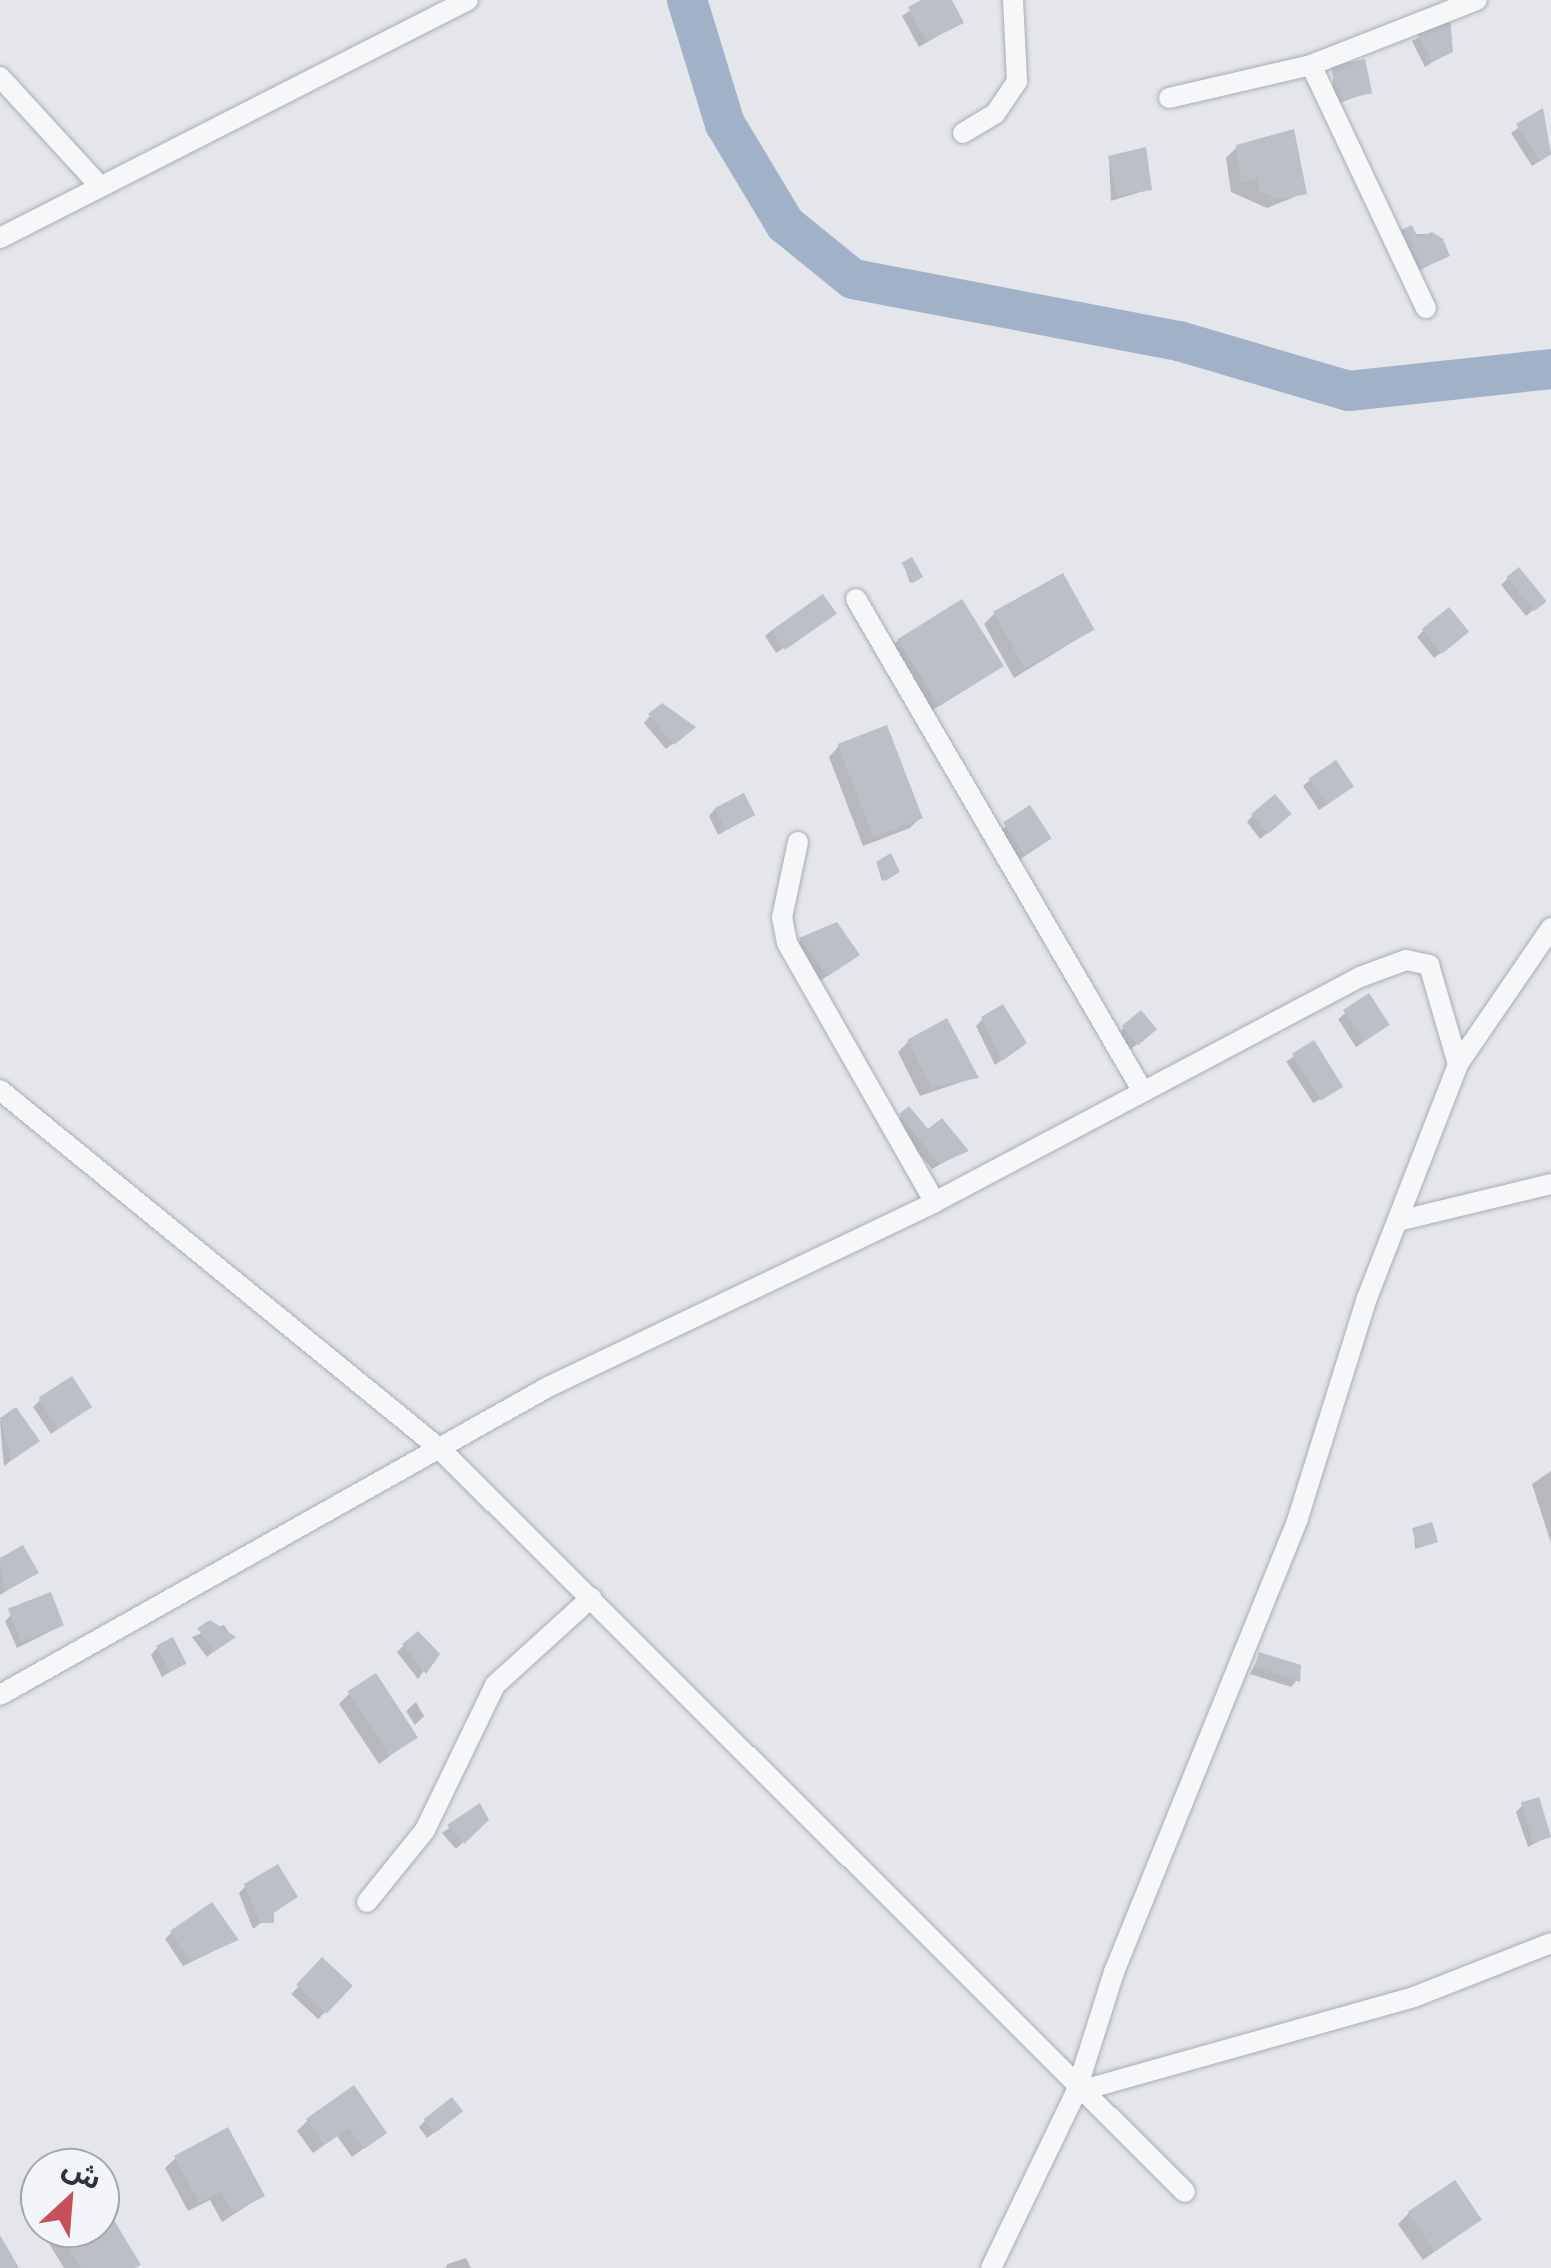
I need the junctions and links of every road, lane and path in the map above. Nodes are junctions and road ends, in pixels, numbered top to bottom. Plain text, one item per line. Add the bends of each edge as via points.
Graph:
1 (468, 0) edge
2 (1013, 0) edge
3 (1477, 0) edge
4 (1311, 65) junction
5 (0, 78) edge
6 (1169, 98) dead end
7 (964, 133) dead end
8 (96, 183) junction
9 (0, 238) edge
10 (1426, 308) dead end
11 (856, 599) dead end
12 (798, 842) dead end
13 (1551, 928) edge
14 (1458, 1064) junction
15 (0, 1090) edge
16 (1142, 1090) junction
17 (1551, 1184) edge
18 (934, 1202) junction
19 (1398, 1221) junction
20 (440, 1449) junction
21 (591, 1598) junction
22 (0, 1695) edge
23 (368, 1902) dead end
24 (1551, 1943) edge
25 (1076, 2092) junction
26 (1186, 2192) dead end
27 (991, 2268) edge

1 - 8 street
2 - 7 street via 1018,81 995,114
3 - 4 street
4 - 6 street
4 - 10 street
5 - 8 street
8 - 9 street
11 - 16 street
12 - 18 street via 782,917 787,943
13 - 14 street
14 - 16 street via 1435,972 1406,960
14 - 19 street
15 - 20 street
16 - 18 street
17 - 19 street
18 - 20 street
19 - 25 street via 1298,1518 1114,1972
20 - 21 street
20 - 22 street
21 - 23 street via 495,1685 425,1830
21 - 25 street
24 - 25 street via 1414,1997
25 - 26 street
25 - 27 street

